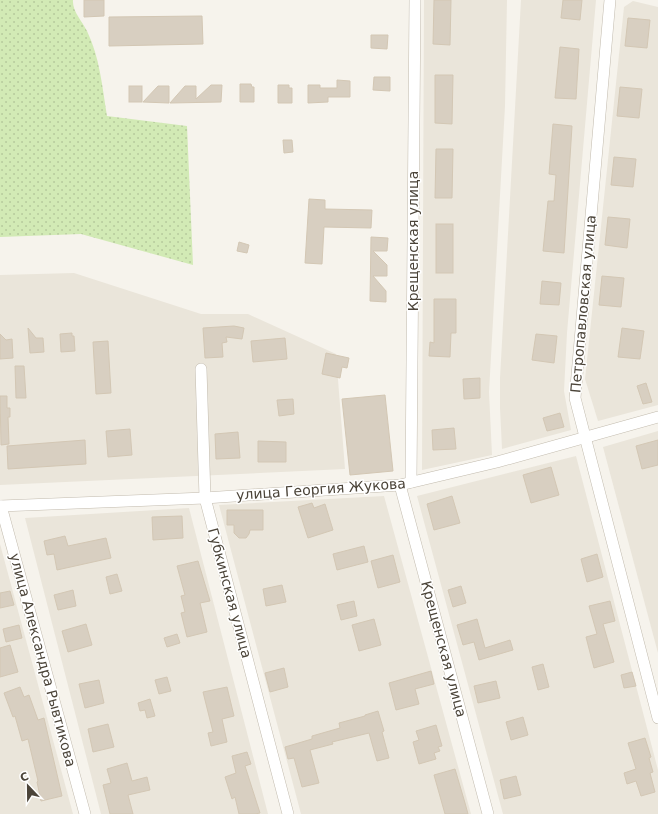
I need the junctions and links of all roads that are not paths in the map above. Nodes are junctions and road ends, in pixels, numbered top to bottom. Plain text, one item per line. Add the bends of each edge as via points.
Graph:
1 (415, 0) edge
2 (610, 0) edge
3 (201, 369) dead end
4 (658, 418) edge
5 (585, 438) junction
6 (411, 482) junction
7 (400, 485) junction
8 (205, 498) junction
9 (0, 506) edge
10 (658, 718) edge
11 (84, 814) edge
12 (288, 814) edge
13 (488, 814) edge

1 - 6 street, Крещенская улица
2 - 5 street, Петропавловская улица via 574,398
3 - 8 street, Губкинская улица
4 - 5 street, улица Георгия Жукова
5 - 6 street, улица Георгия Жукова
5 - 10 street, Петропавловская улица
6 - 7 street, улица Георгия Жукова
7 - 8 street, улица Георгия Жукова
7 - 13 street, Крещенская улица
8 - 9 street, улица Георгия Жукова
8 - 12 street, Губкинская улица
9 - 11 street, улица Александра Рывтикова

